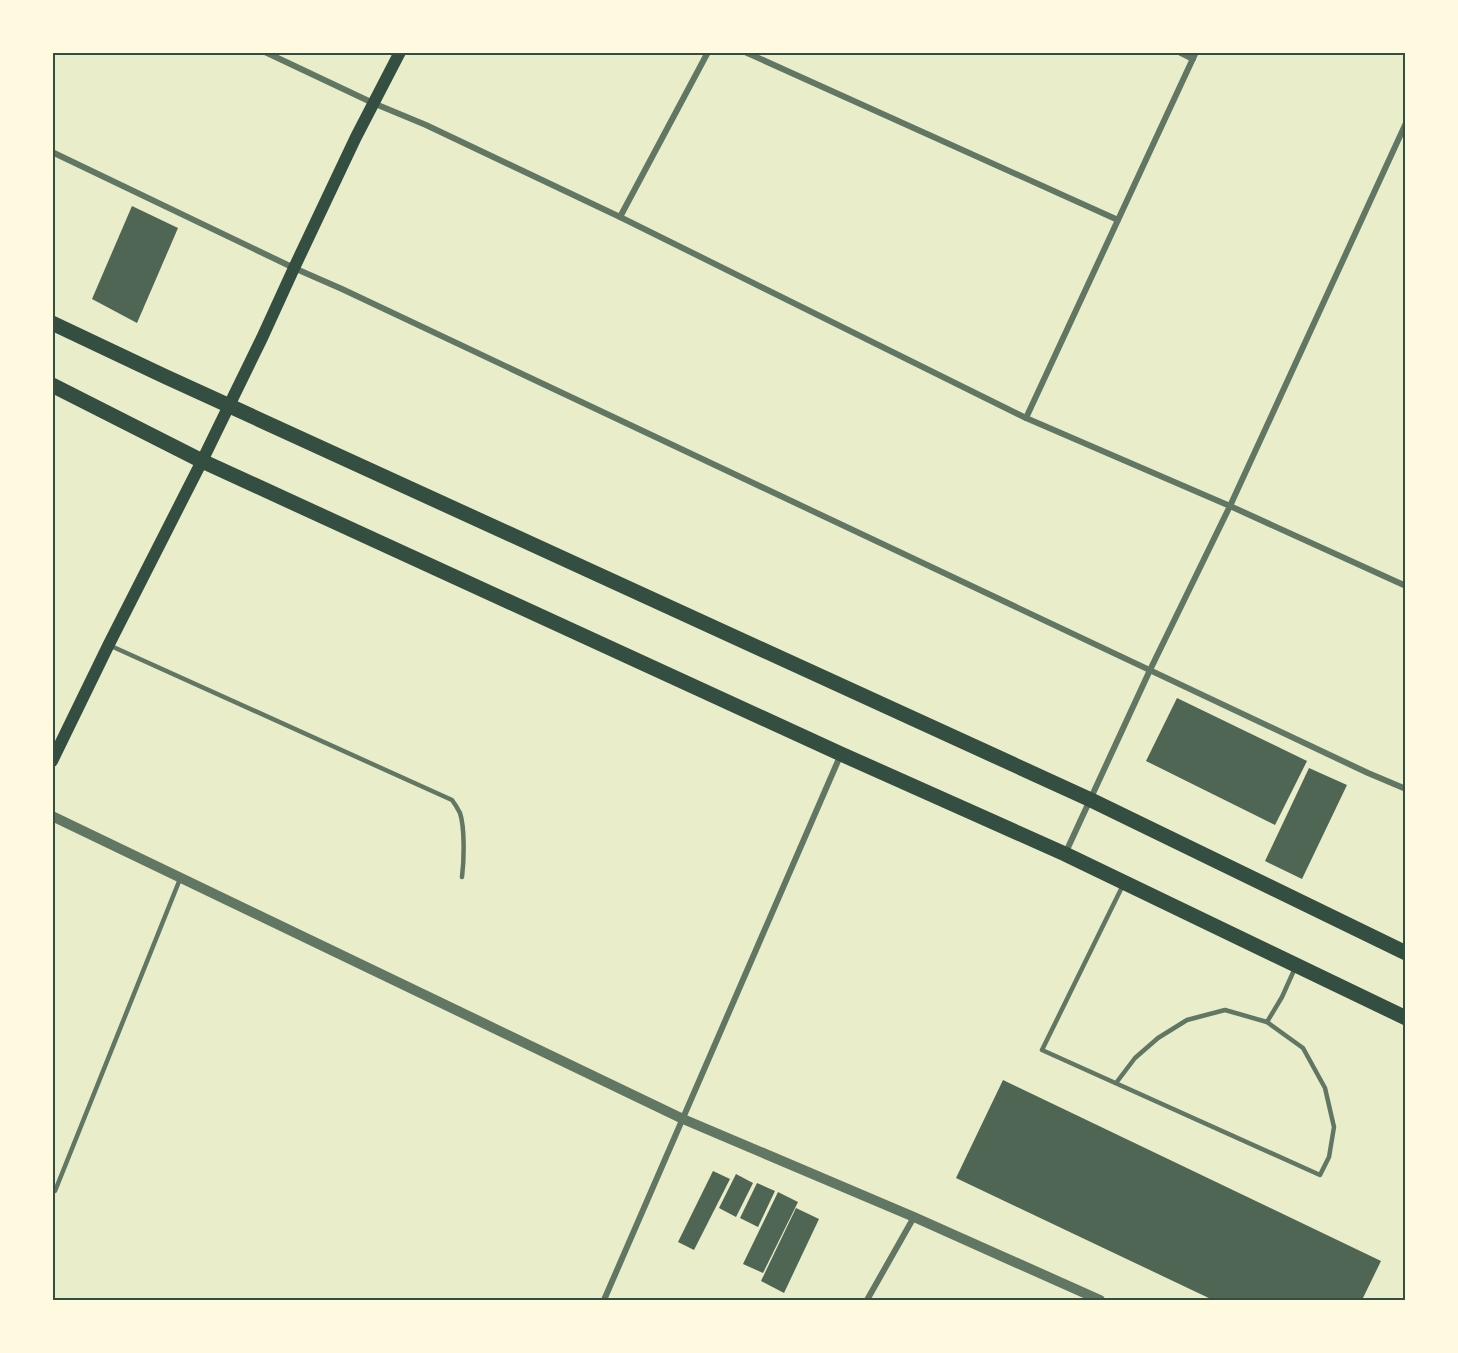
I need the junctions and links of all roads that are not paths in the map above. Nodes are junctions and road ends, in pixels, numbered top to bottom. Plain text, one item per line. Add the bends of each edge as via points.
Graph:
1 (265, 52) edge
2 (400, 52) edge
3 (708, 52) edge
4 (745, 52) edge
5 (1179, 52) edge
6 (1194, 56) edge
7 (373, 103) junction
8 (1406, 123) edge
9 (52, 152) edge
10 (620, 217) junction
11 (1118, 220) junction
12 (294, 268) junction
13 (52, 323) edge
14 (52, 385) edge
15 (229, 406) junction
16 (1026, 418) junction
17 (202, 461) junction
18 (1230, 506) junction
19 (1406, 586) edge
20 (109, 645) junction
21 (1150, 670) junction
22 (841, 754) junction
23 (52, 760) edge
24 (1406, 789) edge
25 (1091, 800) junction
26 (52, 816) edge
27 (1065, 854) junction
28 (181, 877) junction
29 (462, 877) dead end
30 (1124, 882) junction
31 (1406, 953) edge
32 (1296, 965) junction
33 (1406, 1018) edge
34 (1267, 1022) junction
35 (1116, 1083) junction
36 (683, 1119) junction
37 (53, 1193) edge
38 (914, 1217) junction
39 (604, 1300) edge
40 (867, 1300) edge
41 (1100, 1300) edge

1 - 7 street
2 - 7 main road
3 - 10 street
4 - 11 street
5 - 6 street
6 - 11 street
7 - 10 street
7 - 12 main road
8 - 18 street
9 - 12 street
10 - 16 street
11 - 16 street
12 - 15 main road
12 - 21 street
13 - 15 main road
14 - 17 main road
15 - 17 main road
15 - 25 main road
16 - 18 street
17 - 20 main road
17 - 22 main road
18 - 19 street
18 - 21 street
20 - 23 main road
20 - 29 lane via 452,800 460,814
21 - 24 street
21 - 25 street
22 - 27 main road
22 - 36 street
25 - 27 street
25 - 31 main road
26 - 28 street
27 - 30 main road
28 - 36 street
28 - 37 lane
30 - 32 main road
30 - 35 lane via 1042,1050
32 - 33 main road
32 - 34 lane
34 - 35 lane via 1225,1010 1186,1020 1135,1058
34 - 35 lane via 1303,1048 1325,1088 1334,1127 1329,1157 1320,1175
36 - 38 street
36 - 39 street
38 - 40 street
38 - 41 street

